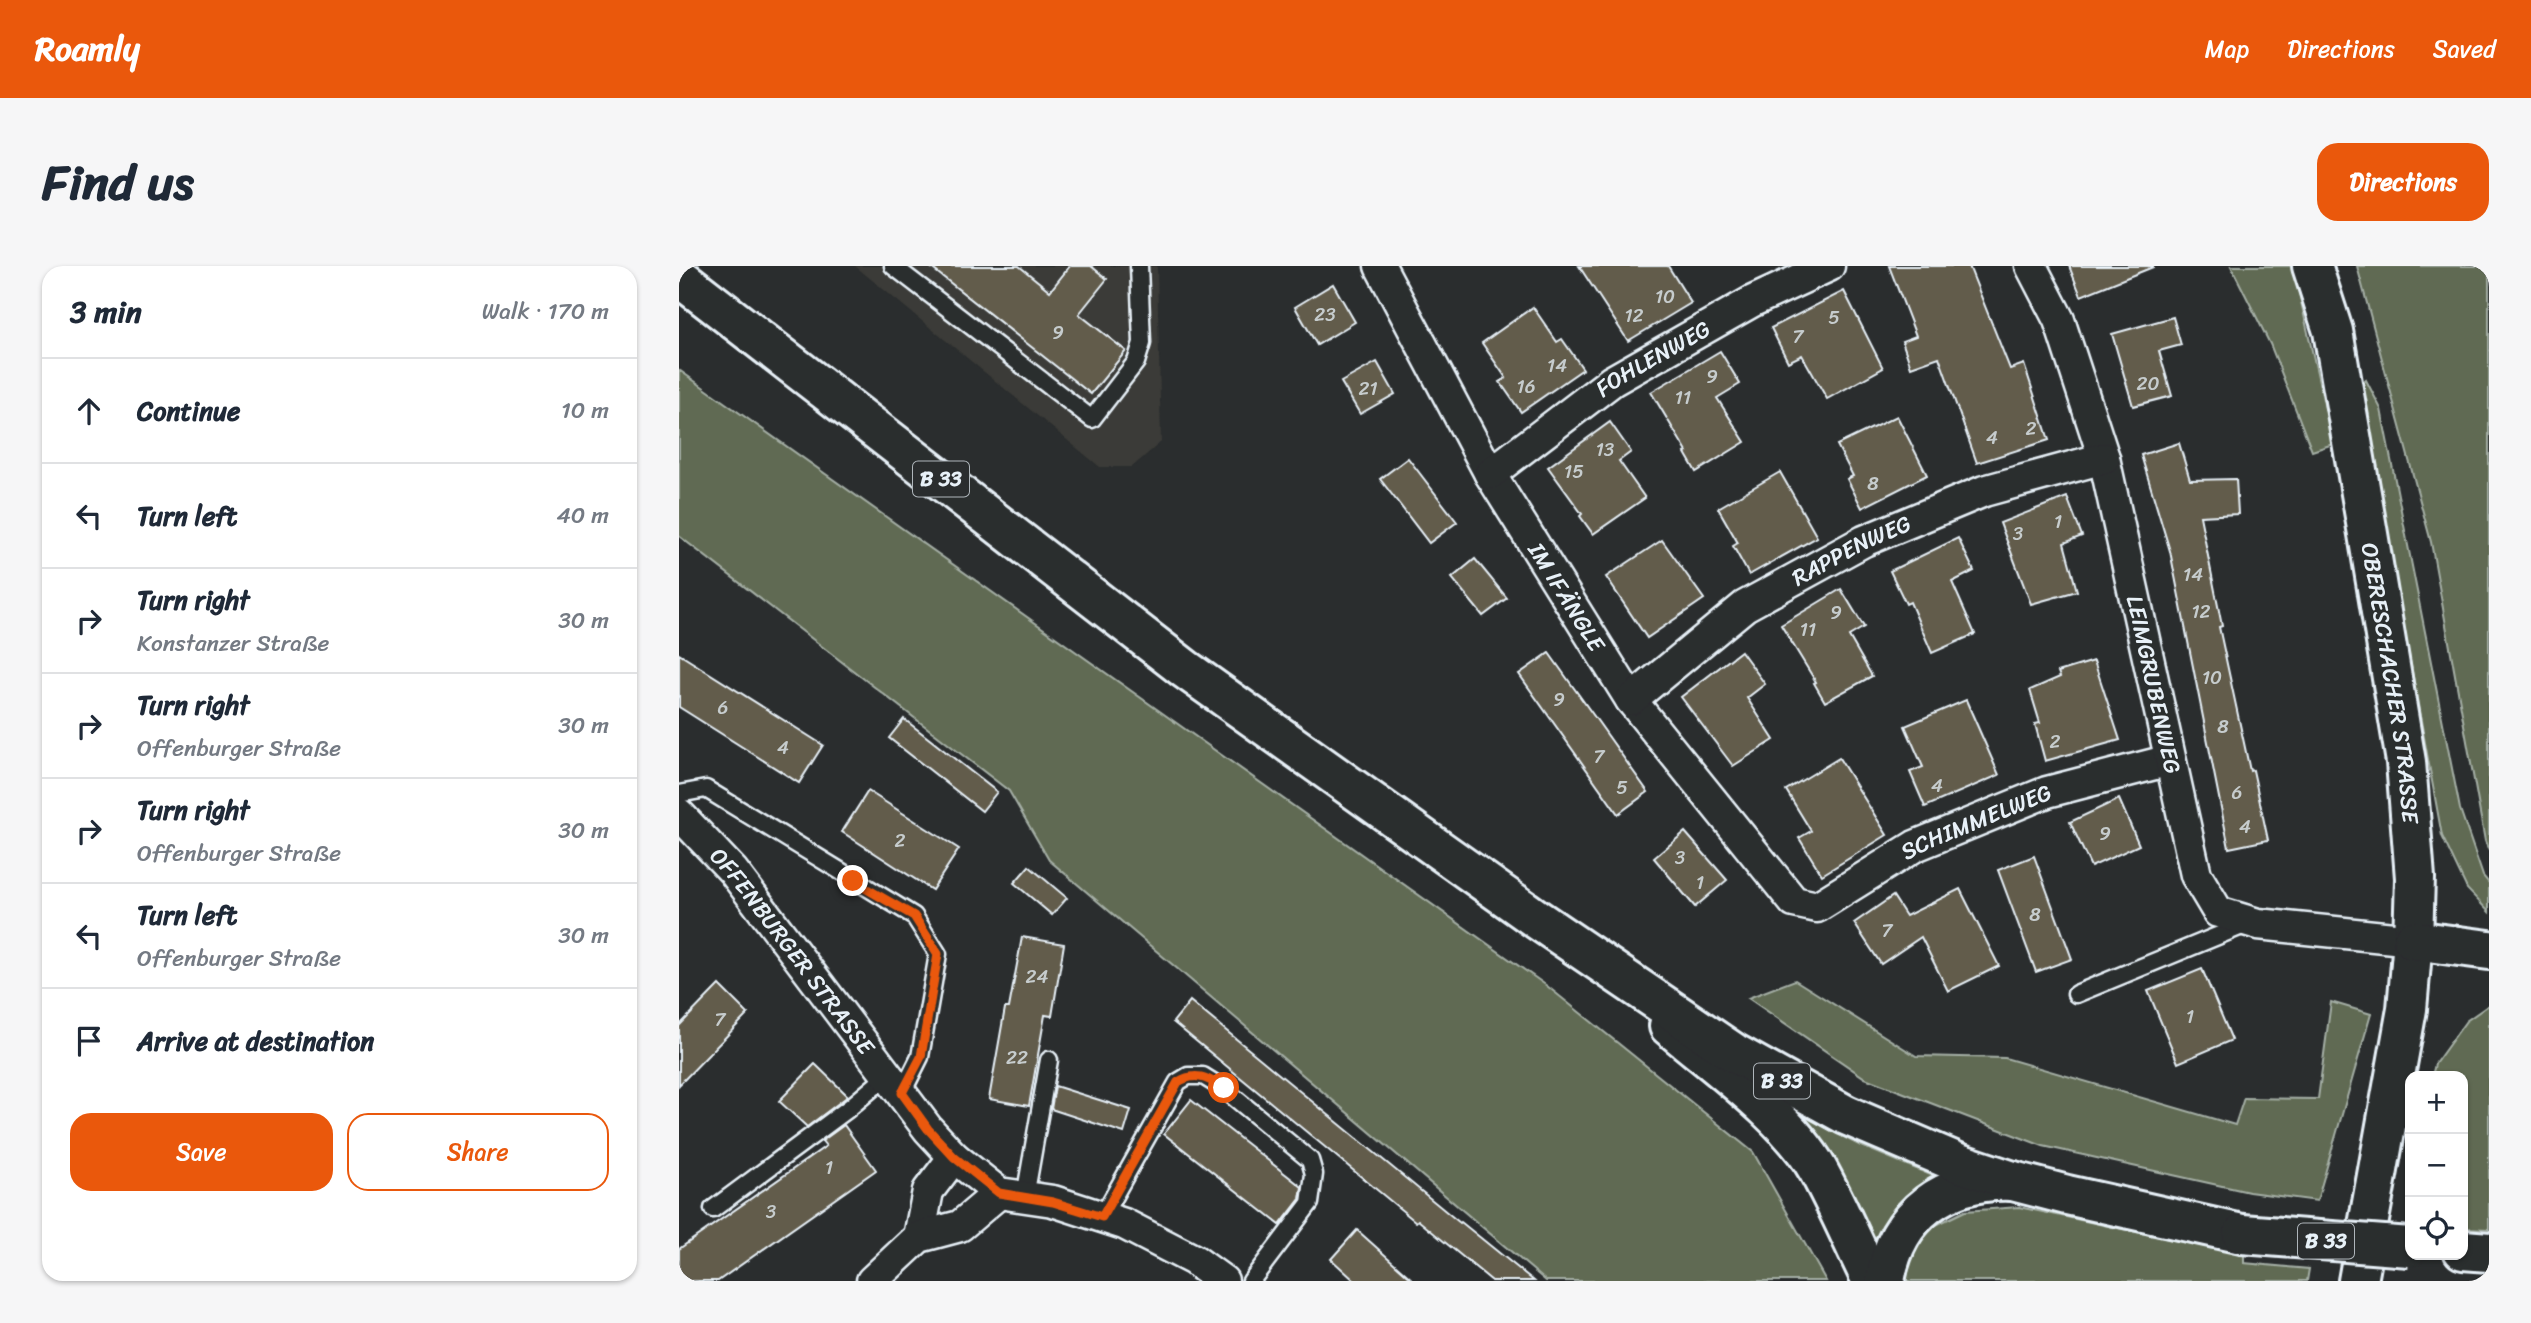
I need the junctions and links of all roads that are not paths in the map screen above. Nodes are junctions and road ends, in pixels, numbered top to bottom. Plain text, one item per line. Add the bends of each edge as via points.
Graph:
1 (893, 266) edge
2 (1139, 266) edge
3 (1380, 266) edge
4 (1829, 266) edge
5 (2031, 266) edge
6 (2312, 266) edge
7 (679, 277) edge
8 (2103, 458) junction
9 (1490, 474) junction
10 (1631, 701) junction
11 (2171, 760) junction
12 (679, 794) edge
13 (679, 814) edge
14 (1794, 902) joint
15 (2252, 922) junction
16 (2413, 940) junction
17 (1572, 943) junction
18 (2489, 950) edge
19 (2076, 994) dead end
20 (1049, 1059) dead end
21 (895, 1084) junction
22 (954, 1157) junction
23 (2013, 1181) junction
24 (1012, 1195) junction
25 (713, 1209) dead end
26 (1102, 1217) junction
27 (919, 1237) junction
28 (2405, 1247) edge
29 (872, 1281) edge
30 (1223, 1281) edge
31 (1251, 1281) edge
32 (1872, 1281) edge
33 (1885, 1281) edge
34 (2358, 1281) edge

1 - 2 lane via 1091,419 1136,362 1142,343
3 - 9 street, IM IFÄNGLE
4 - 9 street, FOHLENWEG via 1753,301 1612,381
5 - 8 street, LEIMGRUBENWEG via 2059,320
6 - 16 main road, OBERESCHACHER STRASSE via 2333,331 2406,762 2415,878
7 - 17 main road, B 33 via 1185,669
8 - 10 street, RAPPENWEG via 1984,491 1864,541 1745,606
8 - 11 street, LEIMGRUBENWEG
9 - 10 street, IM IFÄNGLE
10 - 14 street, IM IFÄNGLE
11 - 14 street, SCHIMMELWEG via 2047,792 1915,846 1817,907
11 - 15 street, LEIMGRUBENWEG via 2196,875 2218,912
12 - 21 lane via 706,789 914,916 938,954 921,1057
13 - 21 street, OFFENBURGER STRASSE via 733,871
15 - 16 street, LEIMGRUBENWEG
15 - 19 lane
16 - 18 main road
16 - 34 main road, OBERESCHACHER STRASSE via 2407,1009
17 - 23 main road, B 33 via 1789,1085 1900,1140
17 - 32 main road via 1796,1139 1818,1170
20 - 24 lane
21 - 22 street, OFFENBURGER STRASSE
21 - 25 lane via 848,1109
22 - 24 street, OFFENBURGER STRASSE
22 - 27 street via 927,1191
23 - 28 main road, B 33, bridge via 2242,1234
23 - 33 main road via 1972,1183 1934,1199 1905,1227 1887,1265
24 - 26 street
24 - 27 street via 960,1226
26 - 30 street via 1194,1260
26 - 31 lane via 1178,1082 1188,1076 1203,1076 1224,1088 1310,1160 1314,1174 1310,1203
27 - 29 street

